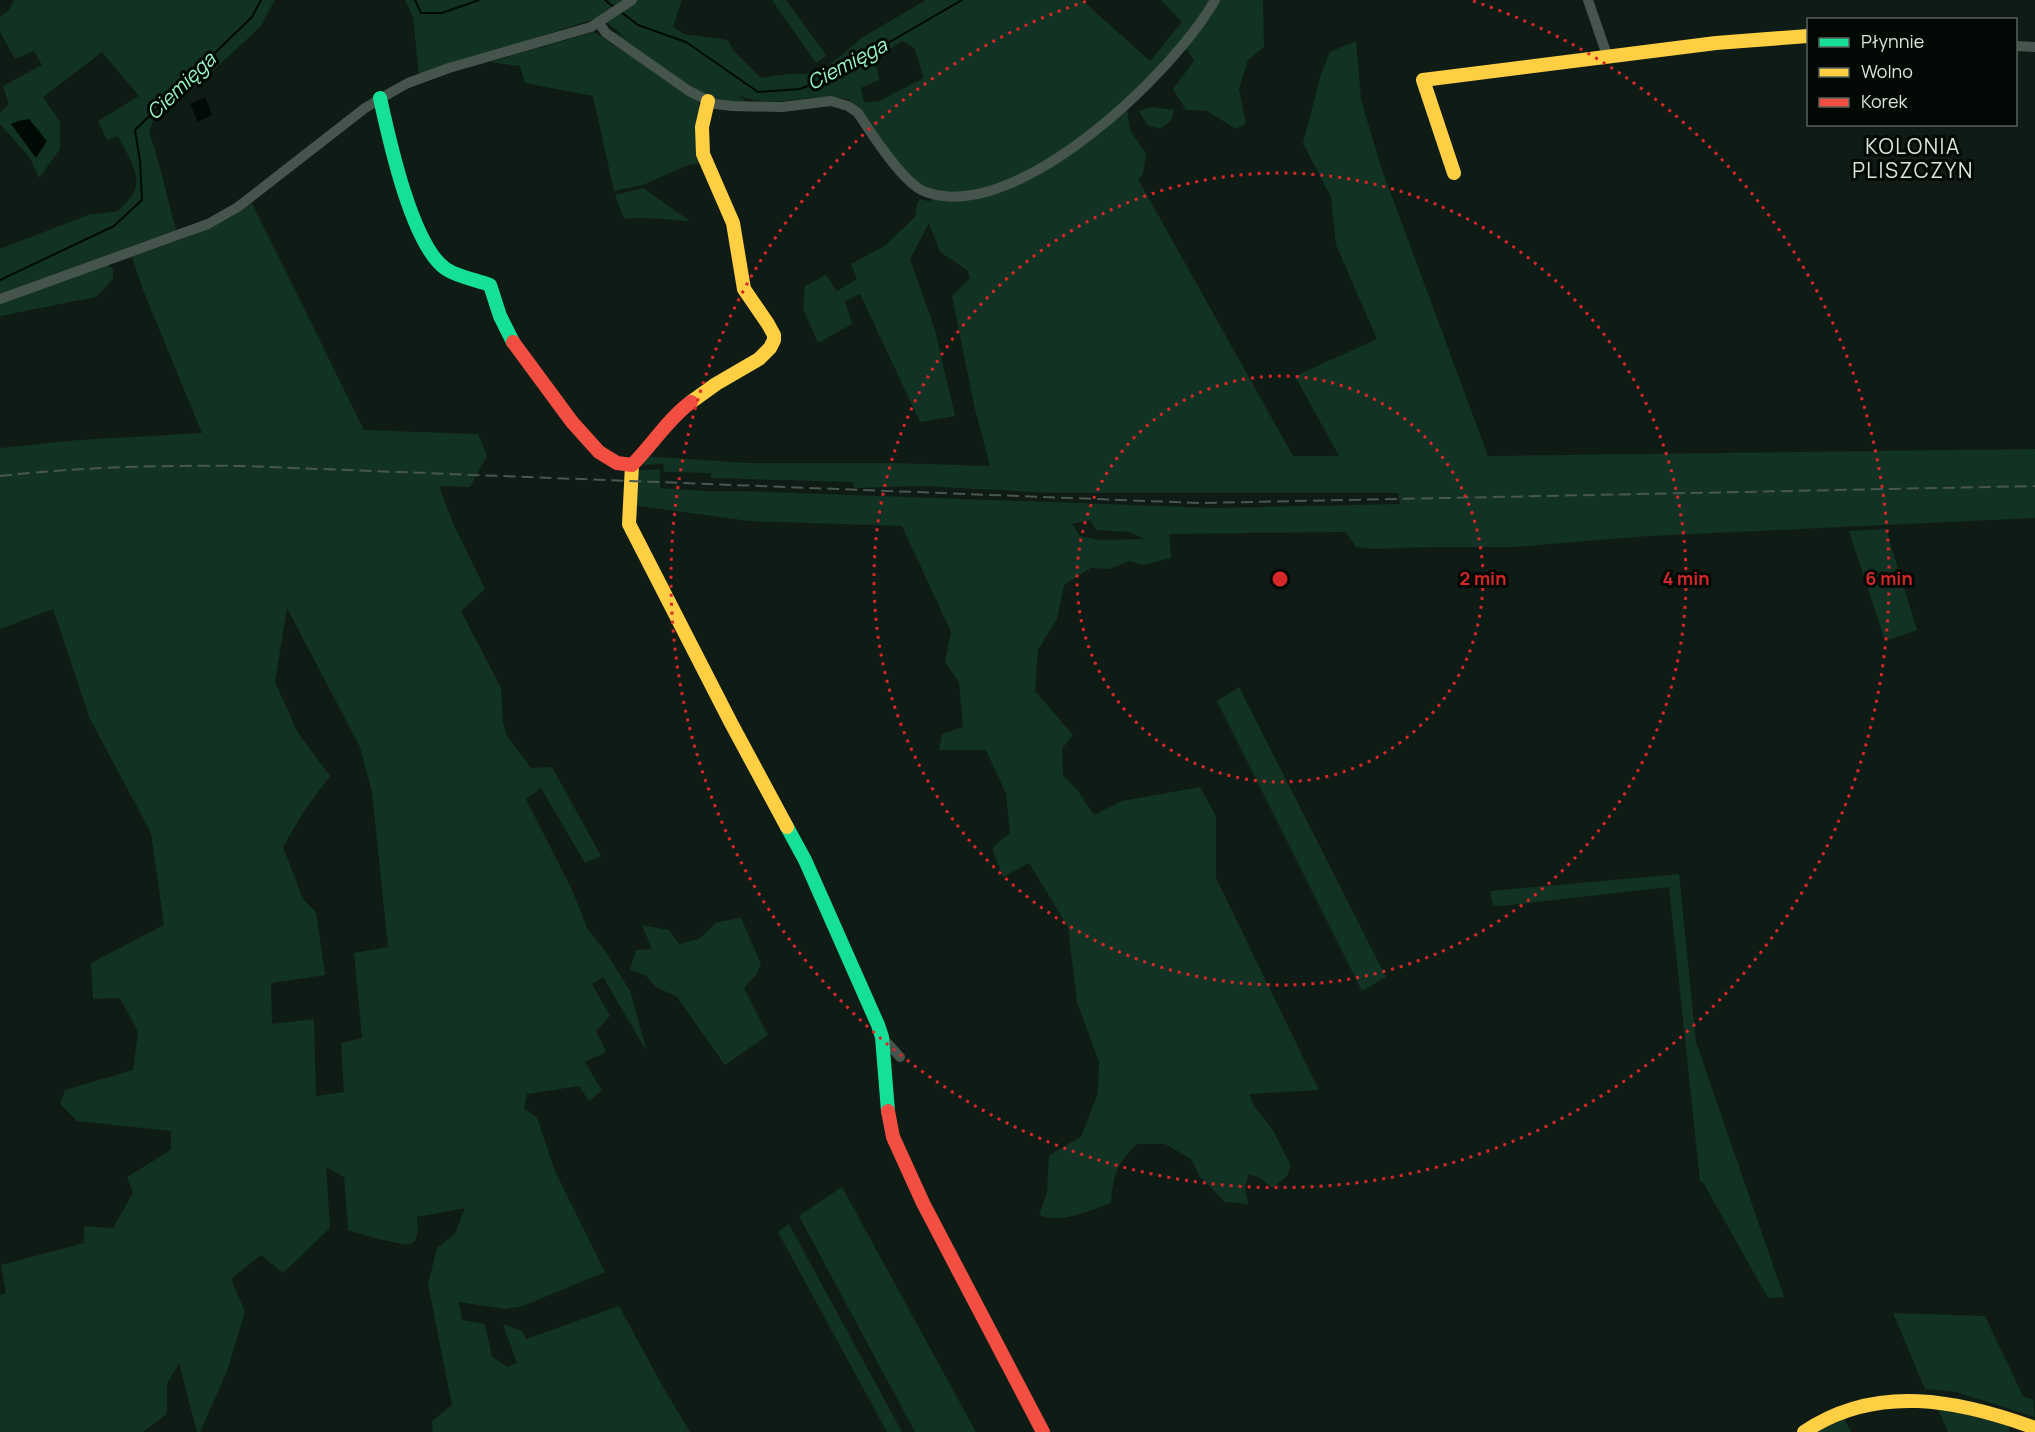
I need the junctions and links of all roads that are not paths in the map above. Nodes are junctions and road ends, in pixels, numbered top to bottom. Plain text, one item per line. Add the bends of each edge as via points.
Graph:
1 (632, 0) edge
2 (1215, 0) edge
3 (1588, 0) edge
4 (599, 23) junction
5 (1807, 36) edge
6 (2017, 46) edge
7 (2035, 47) edge
8 (1608, 58) junction
9 (380, 98) junction
10 (708, 101) junction
11 (1454, 173) dead end
12 (0, 299) edge
13 (632, 465) junction
14 (882, 1037) junction
15 (900, 1057) dead end
16 (2013, 1426) edge
17 (2035, 1428) edge
18 (1043, 1432) edge
19 (1804, 1432) edge

1 - 4 street
2 - 10 street via 1173,58 1105,124 1026,176 971,194 938,195 913,185 858,113 843,104 831,101 762,107 724,106
3 - 8 street
4 - 9 street via 428,75
4 - 10 street via 606,33
5 - 8 street via 1716,43
6 - 7 street
8 - 11 street via 1423,80
9 - 12 street via 222,218
9 - 13 street via 395,165 431,255 447,270 490,285 516,348 572,423 599,453 616,463
10 - 13 street via 702,127 704,154 731,216 744,289 774,340 759,359 680,410
13 - 14 street via 629,524 805,860
14 - 15 street
14 - 18 street via 889,1122 897,1149
16 - 17 street
16 - 19 street via 1955,1403 1910,1401 1848,1408

